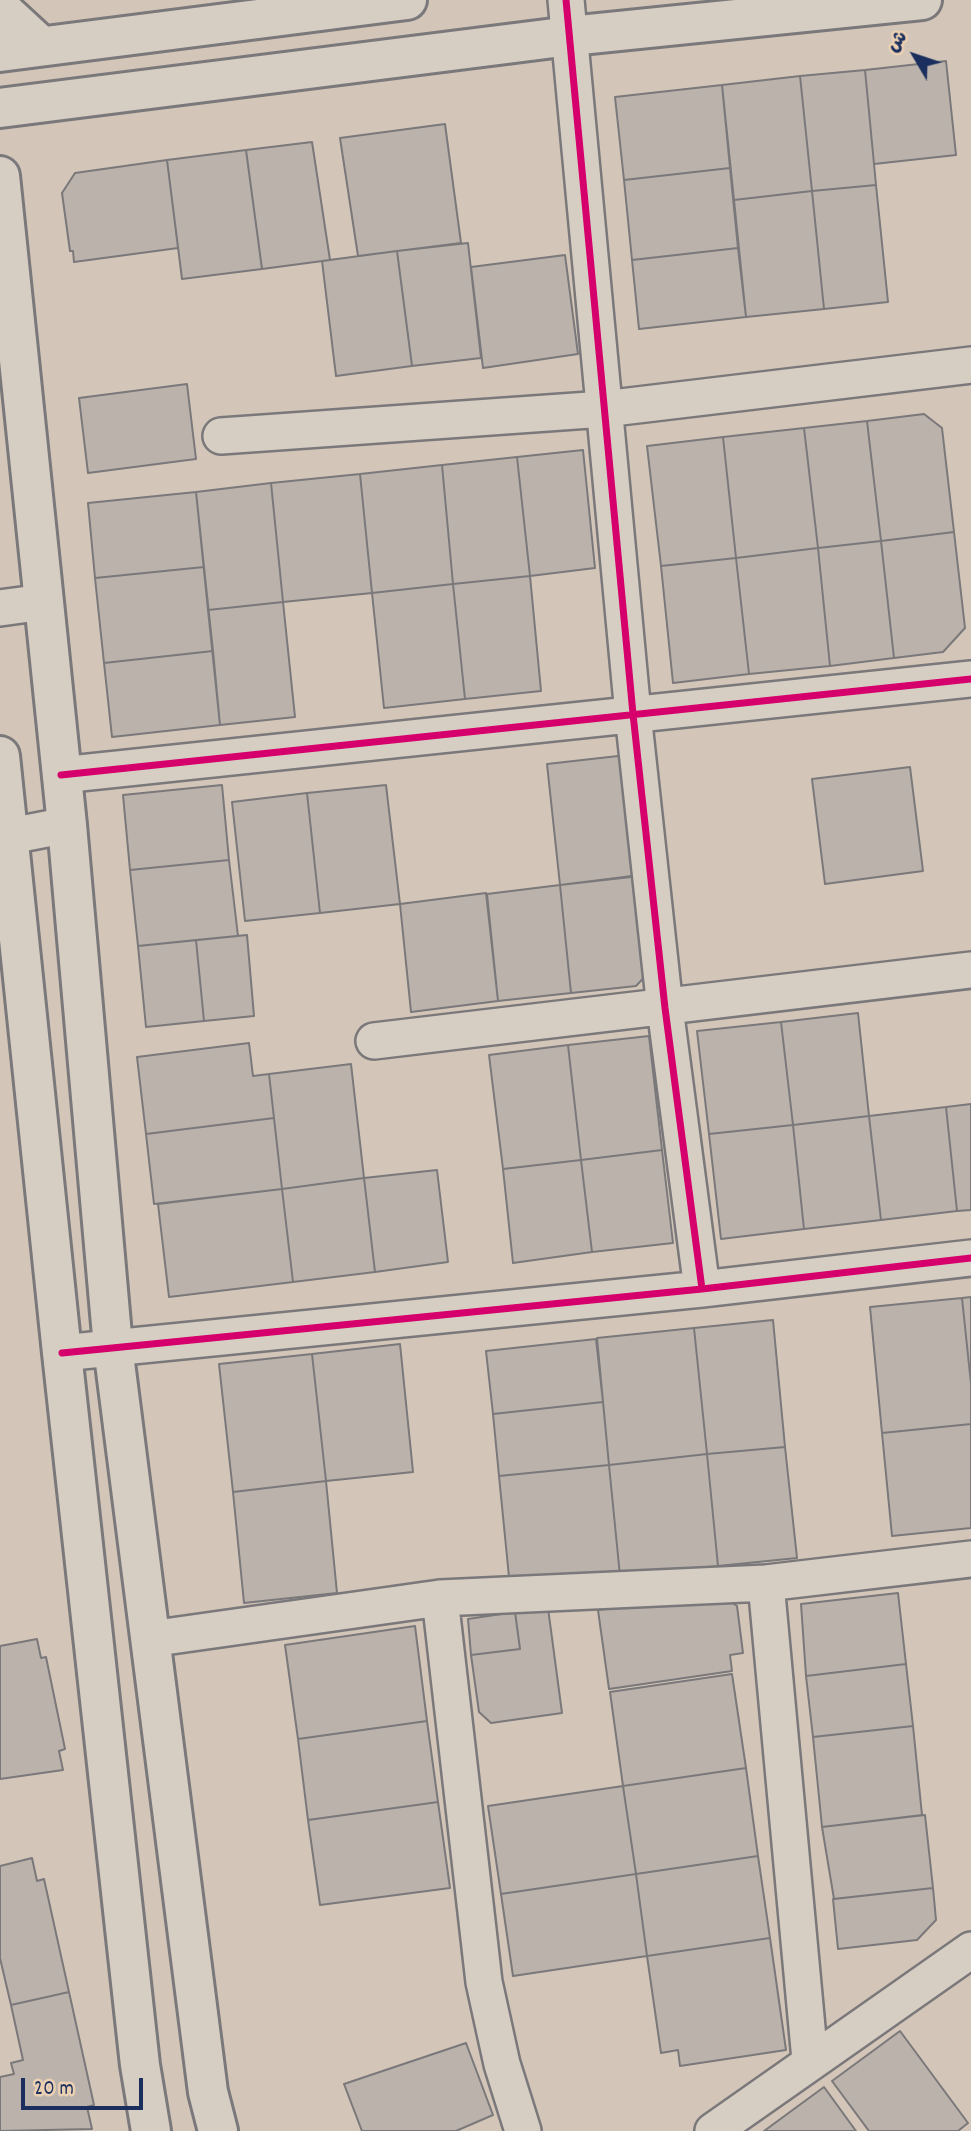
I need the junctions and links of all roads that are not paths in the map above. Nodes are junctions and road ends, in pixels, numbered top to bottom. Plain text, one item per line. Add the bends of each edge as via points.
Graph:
1 (407, 0) edge
2 (922, 0) edge
3 (0, 8) edge
4 (568, 18) edge
5 (40, 45) junction
6 (0, 52) edge
7 (0, 108) edge
8 (0, 176) edge
9 (971, 365) edge
10 (604, 409) junction
11 (221, 436) dead end
12 (44, 602) junction
13 (0, 608) edge
14 (971, 679) edge
15 (633, 715) junction
16 (0, 756) edge
17 (61, 775) junction
18 (67, 825) junction
19 (5, 837) edge
20 (971, 970) edge
21 (665, 1008) junction
22 (374, 1041) dead end
23 (971, 1258) edge
24 (702, 1289) junction
25 (113, 1347) junction
26 (62, 1353) junction
27 (971, 1559) edge
28 (766, 1583) junction
29 (440, 1598) junction
30 (150, 1639) junction
31 (971, 1950) edge
32 (810, 2060) junction
33 (151, 2131) edge
34 (218, 2131) edge
35 (523, 2131) edge
36 (713, 2131) edge

1 - 5 main road
2 - 4 main road
3 - 5 main road
4 - 7 main road
4 - 10 street
5 - 6 main road
8 - 12 main road
9 - 10 street
10 - 11 street
10 - 15 street
12 - 13 street
12 - 17 main road
14 - 15 street
15 - 17 street
15 - 21 street
16 - 19 main road
17 - 18 main road
18 - 19 street
18 - 25 main road
19 - 26 main road
20 - 21 street
21 - 22 street
21 - 24 street
23 - 24 street
24 - 25 street
25 - 26 street
25 - 30 main road
26 - 33 main road
27 - 28 street
28 - 29 street
28 - 32 street
29 - 30 street
29 - 35 street via 484,1982
30 - 34 main road via 208,2092
31 - 32 street
32 - 36 street

